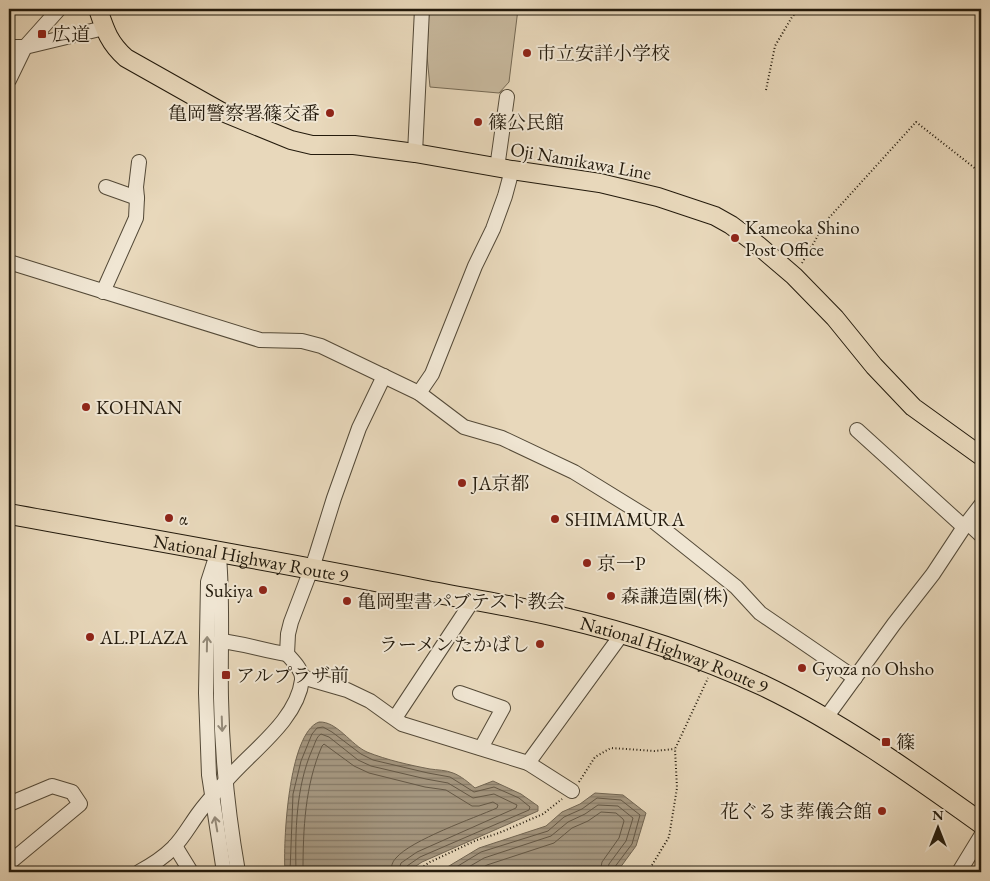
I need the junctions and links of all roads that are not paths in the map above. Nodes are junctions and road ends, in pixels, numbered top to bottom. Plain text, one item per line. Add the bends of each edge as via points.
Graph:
1 (59, 9) edge
2 (98, 9) edge
3 (422, 9) edge
4 (104, 28) junction
5 (9, 47) edge
6 (25, 47) junction
7 (9, 80) edge
8 (506, 97) dead end
9 (416, 153) junction
10 (139, 162) dead end
11 (504, 169) junction
12 (106, 187) dead end
13 (137, 198) junction
14 (9, 262) edge
15 (103, 292) junction
16 (384, 376) junction
17 (419, 394) junction
18 (857, 430) dead end
19 (981, 456) edge
20 (981, 505) edge
21 (9, 514) edge
22 (966, 525) junction
23 (981, 535) edge
24 (218, 551) junction
25 (311, 568) junction
26 (473, 600) junction
27 (622, 634) junction
28 (220, 641) junction
29 (287, 654) junction
30 (302, 677) junction
31 (854, 678) junction
32 (460, 693) dead end
33 (395, 718) junction
34 (825, 719) junction
35 (481, 748) junction
36 (528, 763) junction
37 (225, 781) junction
38 (572, 791) road end
39 (212, 798) junction
40 (9, 804) edge
41 (981, 823) edge
42 (981, 836) edge
43 (175, 846) junction
44 (9, 863) edge
45 (139, 872) edge
46 (191, 872) edge
47 (224, 872) edge
48 (238, 872) edge
49 (959, 872) edge

1 - 6 street
2 - 4 main road, Oji Namikawa Line
3 - 9 street
4 - 6 street
4 - 9 main road, Oji Namikawa Line via 116,50 126,58 220,111 291,140 312,145 354,145
5 - 6 street
6 - 7 street
8 - 11 street
9 - 11 main road, Oji Namikawa Line
10 - 13 street
11 - 17 street via 505,196 493,229 432,374
11 - 19 main road, Oji Namikawa Line via 600,183 658,197 731,224 794,276 913,407
12 - 13 street
13 - 15 street via 136,218
14 - 15 street
15 - 16 street via 260,340 302,341 320,346
16 - 17 street
16 - 25 street via 359,428
17 - 31 street via 464,427 502,438 574,472 624,501 736,588 760,613
18 - 22 street
20 - 22 street
21 - 24 highway, National Highway Route 9
22 - 23 street
22 - 31 street
24 - 25 highway, National Highway Route 9
24 - 28 street
39 -> 24 street via 206,693 208,582
25 - 26 highway, National Highway Route 9
25 - 29 street via 291,622
26 - 27 highway, National Highway Route 9 via 559,617
26 - 33 street
27 - 34 highway, National Highway Route 9 via 715,665
27 - 36 street
28 - 29 street
28 -> 37 street
29 - 30 street
30 - 33 street via 347,690
30 - 37 street via 291,709
31 - 34 street
32 - 35 street via 503,708
33 - 35 street via 402,724
34 - 41 highway, National Highway Route 9
35 - 36 street
36 - 38 street
37 - 39 street
37 - 48 street
39 - 43 street
47 -> 39 street
40 - 44 street via 52,786 72,792 80,804
42 - 49 street
43 - 45 street via 163,858
43 - 46 street

